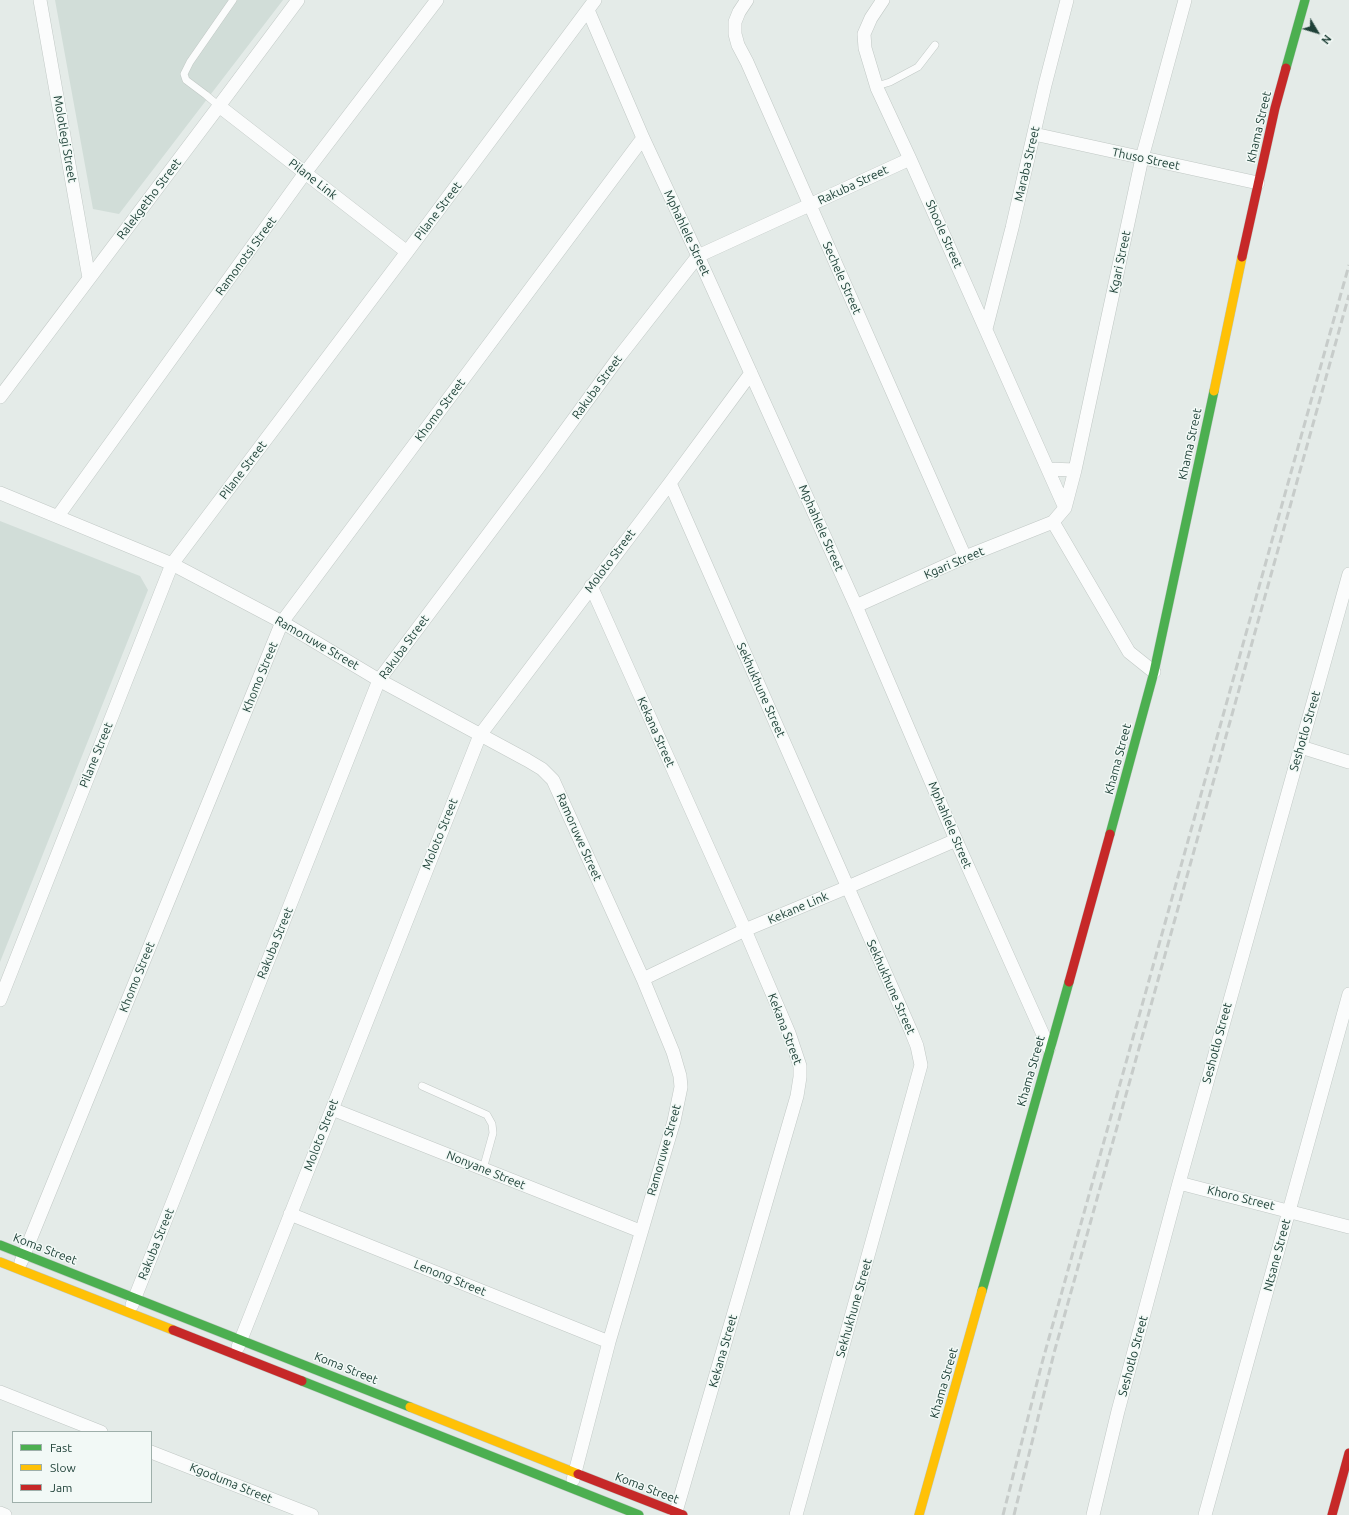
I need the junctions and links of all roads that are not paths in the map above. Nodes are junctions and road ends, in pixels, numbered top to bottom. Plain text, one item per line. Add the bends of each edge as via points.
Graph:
1 (40, 0) edge
2 (233, 0) edge
3 (298, 0) edge
4 (437, 0) edge
5 (747, 0) edge
6 (883, 0) edge
7 (1067, 0) edge
8 (1185, 0) edge
9 (1305, 0) edge
10 (592, 5) edge
11 (935, 45) dead end
12 (876, 86) junction
13 (219, 106) junction
14 (1034, 134) junction
15 (643, 138) junction
16 (1142, 158) junction
17 (910, 159) junction
18 (306, 173) junction
19 (1258, 183) junction
20 (810, 205) junction
21 (407, 252) junction
22 (698, 256) junction
23 (89, 278) junction
24 (986, 329) junction
25 (750, 373) junction
26 (0, 397) edge
27 (1048, 469) junction
28 (1075, 470) junction
29 (670, 483) junction
30 (0, 493) edge
31 (1065, 508) junction
32 (58, 516) junction
33 (1053, 522) junction
34 (964, 557) junction
35 (172, 564) junction
36 (1349, 574) edge
37 (590, 586) junction
38 (856, 606) junction
39 (282, 622) junction
40 (1154, 672) junction
41 (379, 680) junction
42 (480, 735) junction
43 (1301, 747) junction
44 (1349, 762) edge
45 (956, 840) junction
46 (848, 888) junction
47 (745, 930) junction
48 (643, 979) junction
49 (1349, 994) edge
50 (0, 1000) edge
51 (1050, 1048) junction
52 (422, 1086) dead end
53 (332, 1109) junction
54 (483, 1169) junction
55 (1179, 1182) junction
56 (1289, 1211) junction
57 (290, 1214) junction
58 (1349, 1227) edge
59 (640, 1231) junction
60 (0, 1245) edge
61 (24, 1254) junction
62 (0, 1262) edge
63 (18, 1269) junction
64 (135, 1298) junction
65 (129, 1314) junction
66 (241, 1339) junction
67 (609, 1342) junction
68 (235, 1354) junction
69 (0, 1392) edge
70 (98, 1431) edge
71 (152, 1452) edge
72 (1349, 1453) edge
73 (575, 1472) junction
74 (571, 1488) junction
75 (661, 1511) edge
76 (0, 1513) edge
77 (678, 1514) edge
78 (5, 1515) edge
79 (312, 1515) edge
80 (640, 1515) edge
81 (796, 1515) edge
82 (919, 1515) edge
83 (1093, 1515) edge
84 (1205, 1515) edge
85 (1332, 1515) edge

1 - 23 street, Molotlegi Street
2 - 13 lane via 184,74 186,80
3 - 13 street, Ralekgetho Street
4 - 18 street, Ramonotsi Street
5 - 20 street, Sechele Street via 735,22 738,45
6 - 12 street, Shoole Street via 864,34 865,48
7 - 14 street, Maraba Street via 1044,85
8 - 16 street, Kgari Street
9 - 19 street, Khama Street via 1275,108
10 - 15 street, Mphahlele Street
10 - 21 street, Pilane Street
11 - 12 lane via 918,67 890,82
12 - 17 street, Shoole Street
13 - 18 street, Pilane Link
13 - 23 street, Ralekgetho Street
14 - 16 street, Thuso Street
14 - 24 street, Maraba Street
15 - 22 street, Mphahlele Street
15 - 39 street, Khomo Street
16 - 19 street, Thuso Street
16 - 28 street, Kgari Street
17 - 20 street, Rakuba Street
17 - 24 street, Shoole Street
18 - 21 street, Pilane Link
18 - 32 street, Ramonotsi Street
19 - 40 street, Khama Street
20 - 22 street, Rakuba Street
20 - 34 street, Sechele Street
21 - 35 street, Pilane Street
22 - 25 street, Mphahlele Street
22 - 41 street, Rakuba Street via 619,357
23 - 26 street, Ralekgetho Street
24 - 27 street, Shoole Street
25 - 29 street, Moloto Street
25 - 38 street, Mphahlele Street
27 - 28 street
27 - 31 street, Shoole Street
28 - 31 street, Kgari Street
29 - 37 street, Moloto Street
29 - 46 street, Sekhukhune Street
30 - 32 street, Ramoruwe Street
31 - 33 street, Kgari Street
32 - 35 street, Ramoruwe Street
33 - 34 street, Kgari Street
33 - 40 street via 1129,652
34 - 38 street, Kgari Street
35 - 39 street, Ramoruwe Street
35 - 50 street, Pilane Street
36 - 43 street, Seshotlo Street
37 - 42 street, Moloto Street
37 - 47 street, Kekana Street
38 - 45 street, Mphahlele Street
39 - 41 street, Ramoruwe Street
39 - 61 street, Khomo Street
40 - 51 street, Khama Street
41 - 42 street, Ramoruwe Street
41 - 64 street, Rakuba Street
42 - 48 street, Ramoruwe Street via 542,769 553,780
42 - 53 street, Moloto Street
43 - 44 street
43 - 55 street, Seshotlo Street
45 - 46 street, Kekane Link
45 - 51 street, Mphahlele Street
46 - 47 street, Kekane Link
46 - 81 street, Sekhukhune Street via 915,1041 921,1065
47 - 48 street, Kekane Link
47 - 77 street, Kekana Street via 797,1054 800,1077 797,1096
48 - 59 street, Ramoruwe Street via 673,1052 681,1087 674,1121
49 - 56 street, Ntsane Street
51 - 82 street, Khama Street
52 - 54 lane via 487,1115 493,1133
53 - 54 street, Nonyane Street
53 - 57 street, Moloto Street
54 - 59 street, Nonyane Street
55 - 56 street, Khoro Street
55 - 83 street, Seshotlo Street via 1118,1410
56 - 58 street, Khoro Street
56 - 84 street, Ntsane Street
57 - 66 street, Moloto Street
57 - 67 street, Lenong Street
59 - 67 street, Ramoruwe Street
60 - 61 street, Koma Street
61 - 63 street, Khomo Street
61 - 64 street, Koma Street
62 - 63 street
63 - 65 street
64 - 65 street, Rakuba Street
64 - 66 street, Koma Street
65 - 68 street
66 - 68 street, Moloto Street
66 - 73 street, Koma Street
67 - 73 street, Ramoruwe Street
68 - 74 street
69 - 70 street
71 - 79 street, Kgoduma Street
72 - 85 street
73 - 74 street, Ramoruwe Street
73 - 75 street, Koma Street
74 - 80 street
75 - 77 street, Koma Street
76 - 78 street

